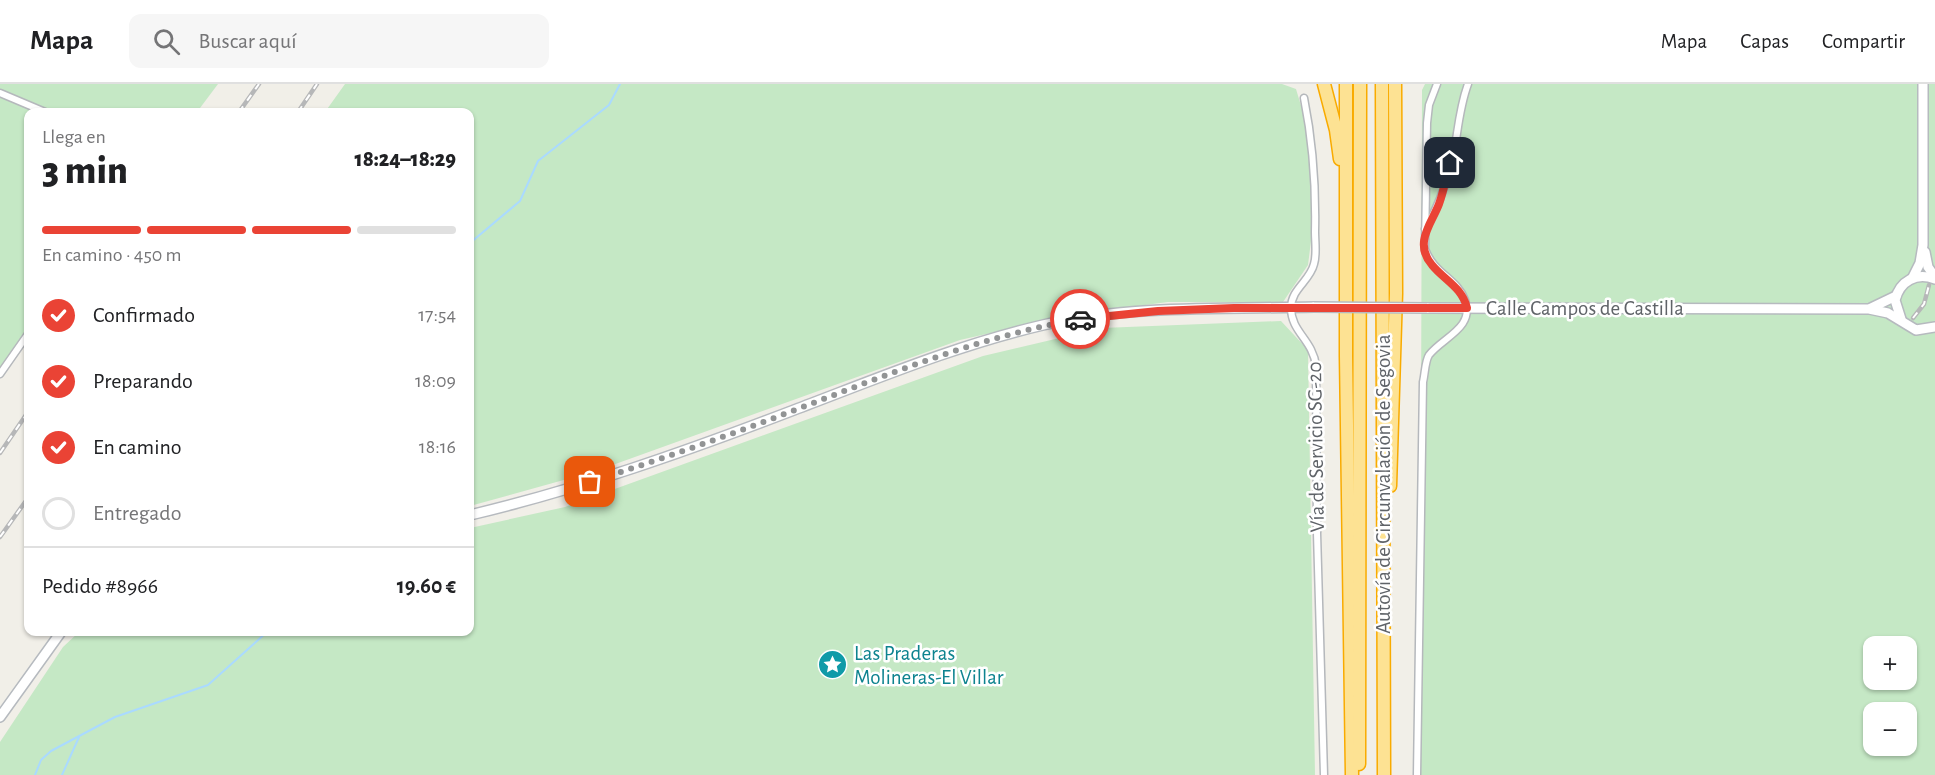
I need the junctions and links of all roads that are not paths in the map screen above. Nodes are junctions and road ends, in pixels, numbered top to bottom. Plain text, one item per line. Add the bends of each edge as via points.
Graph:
1 (1323, 84) edge
2 (1346, 84) edge
3 (1360, 84) edge
4 (1382, 84) edge
5 (1395, 84) edge
6 (1404, 84) edge
7 (1437, 84) edge
8 (1468, 84) edge
9 (1923, 84) edge
10 (0, 93) edge
11 (1304, 98) dead end
12 (36, 108) edge
13 (1395, 178) junction
14 (1425, 230) junction
15 (1923, 245) junction
16 (1913, 277) junction
17 (1935, 278) edge
18 (1345, 285) junction
19 (1896, 296) junction
20 (1291, 308) junction
21 (1467, 308) junction
22 (1869, 309) junction
23 (1902, 321) junction
24 (1935, 327) edge
25 (24, 340) edge
26 (0, 374) edge
27 (474, 514) edge
28 (55, 636) edge
29 (1385, 679) junction
30 (0, 717) edge
31 (1324, 775) edge
32 (1352, 775) edge
33 (1359, 775) edge
34 (1384, 775) edge
35 (1417, 775) edge

1 - 18 highway via 1341,161
2 - 18 highway
3 - 33 highway, Autovía de Circunvalación de Segovia
4 - 29 highway, Autovía de Circunvalación de Segovia
5 - 13 highway
6 - 13 highway
7 - 14 street via 1427,123
8 - 14 street via 1438,206
9 - 15 main road, Calle Campos de Castilla
10 - 12 street
11 - 20 street via 1314,156 1314,265 1291,298
13 - 29 highway
14 - 21 street via 1430,264 1451,281 1464,297
15 - 16 main road, Calle Campos de Castilla
15 - 17 main road, Calle Campos de Castilla
16 - 17 main road, Calle Campos de Castilla
16 - 19 main road, Calle Campos de Castilla
18 - 32 highway
19 - 22 main road, Calle Campos de Castilla
19 - 23 main road via 1896,309
20 - 21 main road, Calle Campos de Castilla, bridge
20 - 27 main road, Calle Campos de Castilla via 1089,317 998,336 923,360 658,460
20 - 31 street, Vía de Servicio SG-20 via 1291,317 1314,351 1316,366
21 - 22 main road, Calle Campos de Castilla
21 - 35 street via 1464,323 1428,356 1423,382
22 - 23 main road, Calle Campos de Castilla
23 - 24 main road, Calle Campos de Castilla via 1916,330
25 - 26 street
28 - 30 main road
29 - 34 highway, Autovía de Circunvalación de Segovia

